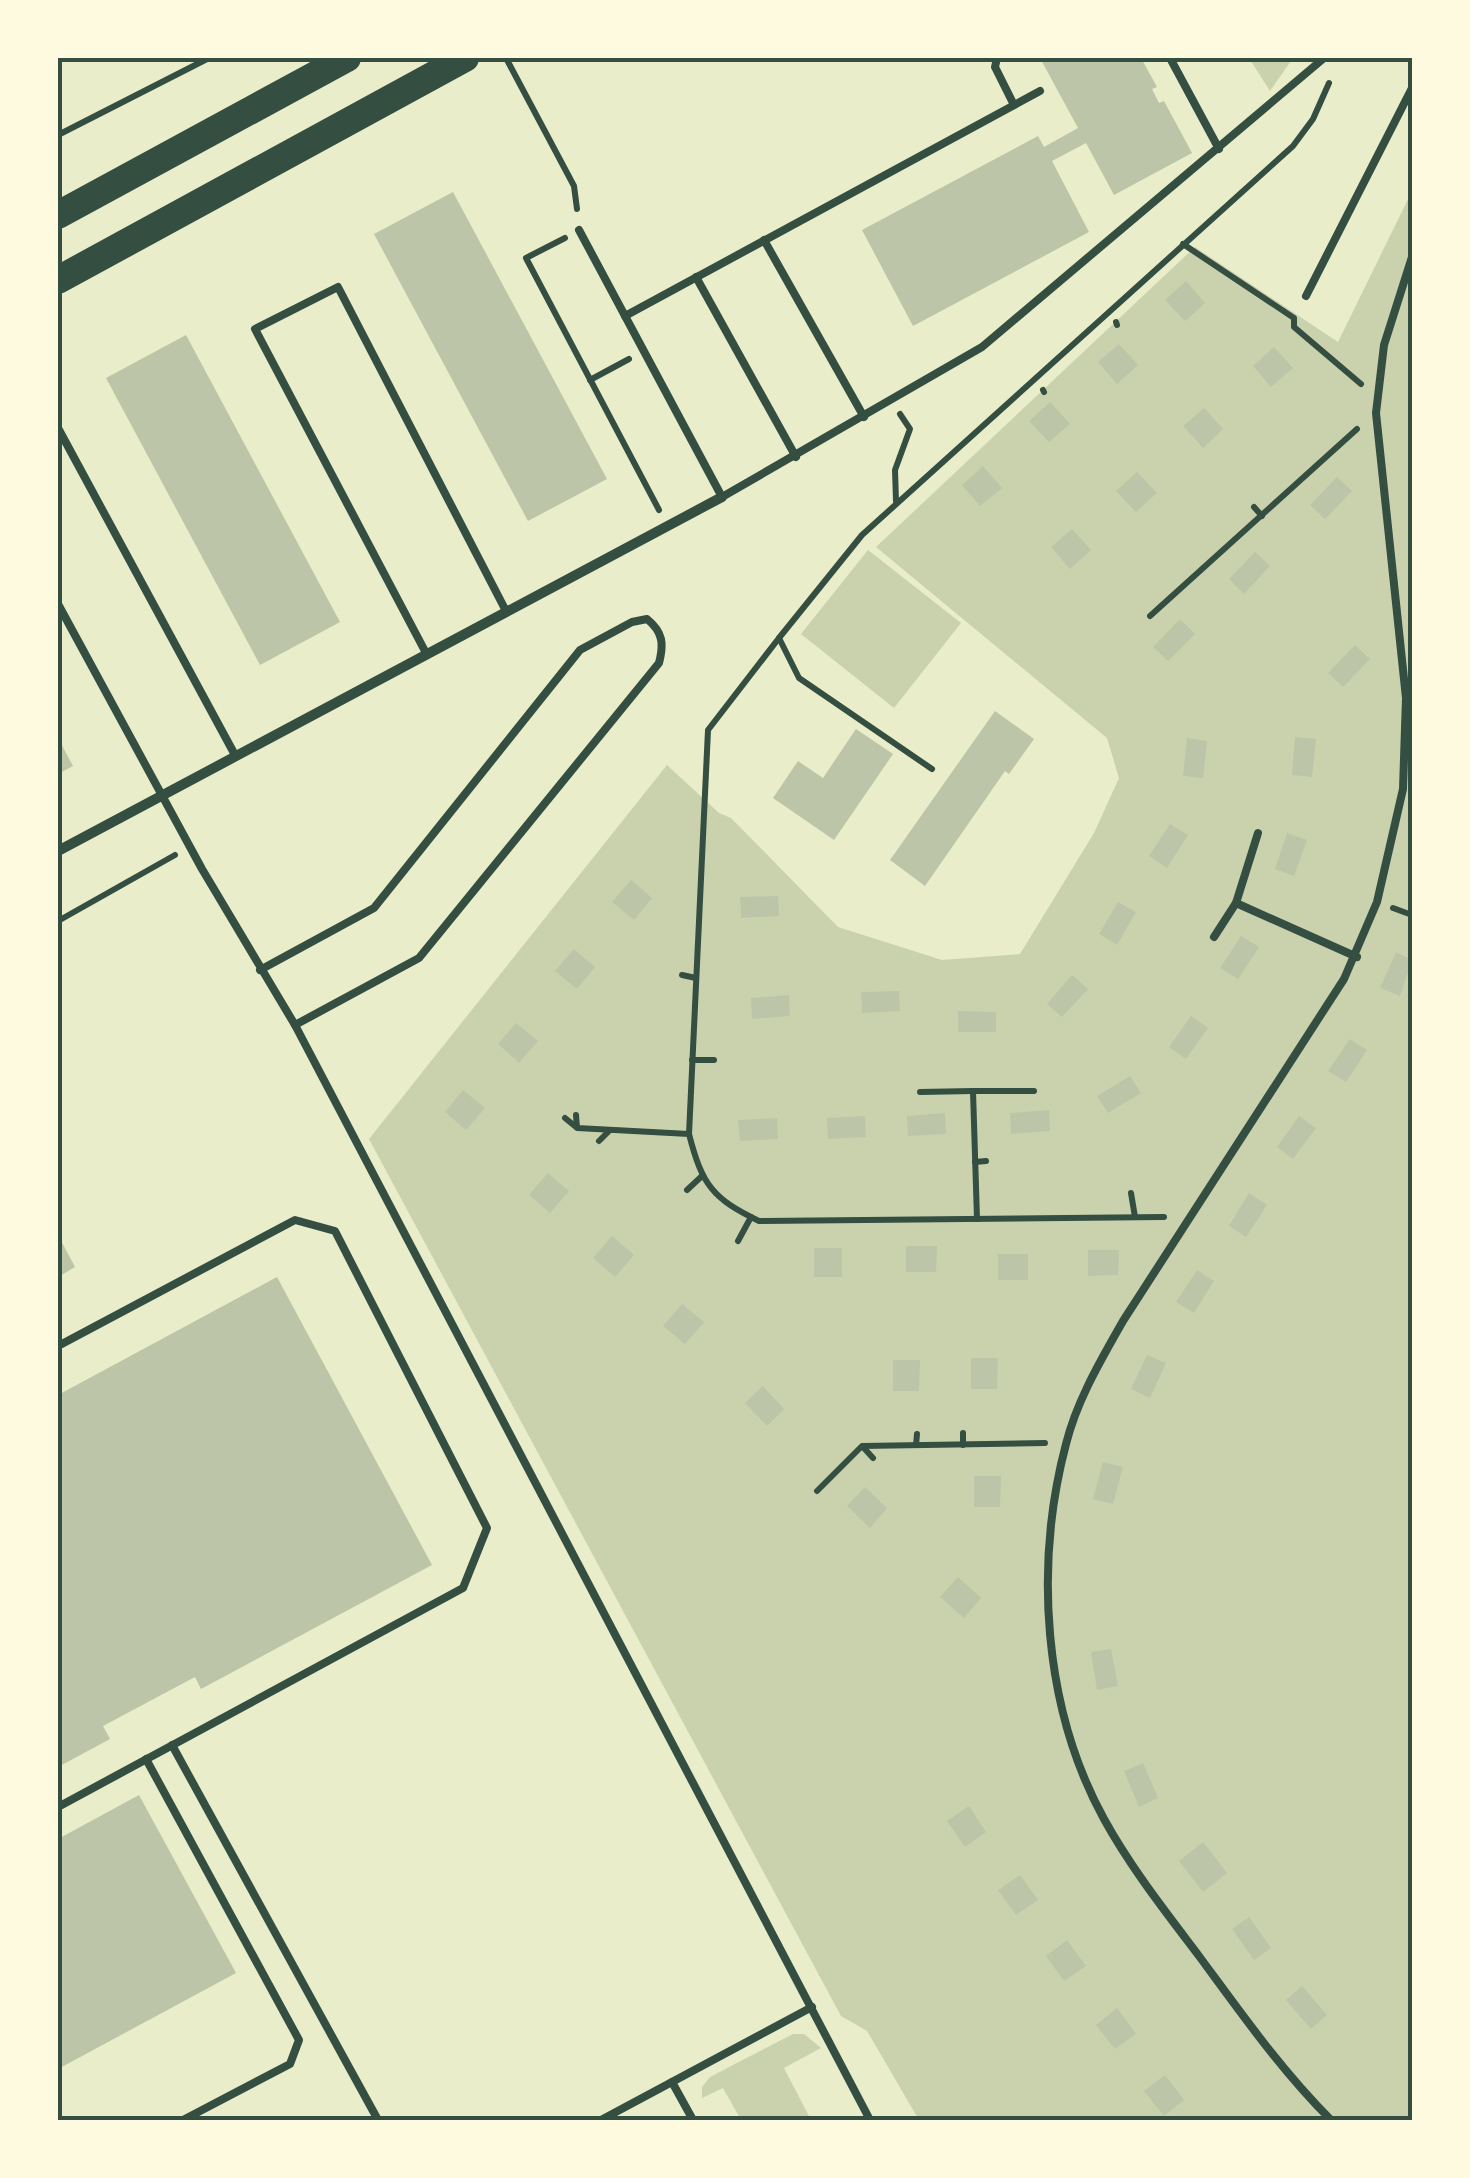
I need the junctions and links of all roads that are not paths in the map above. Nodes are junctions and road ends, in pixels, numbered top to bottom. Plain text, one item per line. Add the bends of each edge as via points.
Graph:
1 (347, 58) edge
2 (465, 58) edge
3 (997, 58) edge
4 (1170, 58) edge
5 (1324, 58) edge
6 (1412, 88) edge
7 (1040, 92) dead end
8 (1014, 105) junction
9 (1218, 149) junction
10 (58, 215) edge
11 (579, 230) road end
12 (764, 240) junction
13 (1412, 257) edge
14 (696, 277) junction
15 (58, 280) edge
16 (1306, 296) dead end
17 (624, 316) junction
18 (864, 416) junction
19 (58, 428) edge
20 (796, 457) junction
21 (722, 497) junction
22 (58, 604) edge
23 (506, 611) junction
24 (426, 653) junction
25 (236, 755) junction
26 (160, 795) junction
27 (1258, 833) dead end
28 (58, 850) edge
29 (1236, 904) junction
30 (1214, 938) dead end
31 (1357, 956) junction
32 (260, 970) junction
33 (294, 1025) junction
34 (58, 1346) edge
35 (172, 1745) junction
36 (146, 1759) junction
37 (58, 1807) edge
38 (812, 2007) junction
39 (672, 2082) junction
40 (183, 2120) edge
41 (378, 2120) edge
42 (601, 2120) edge
43 (693, 2120) edge
44 (870, 2120) edge
45 (1331, 2120) edge

1 - 10 highway
2 - 15 highway
3 - 8 lane via 994,67
4 - 9 lane
5 - 9 lane
6 - 16 lane
7 - 8 lane
8 - 12 lane
9 - 18 lane via 982,347
11 - 17 lane
12 - 14 lane
12 - 18 lane
13 - 31 lane via 1384,345 1376,413 1406,752 1394,841
14 - 17 lane
14 - 20 lane
17 - 21 lane
18 - 20 lane
19 - 25 lane
20 - 21 lane
21 - 23 street
22 - 26 lane
23 - 24 street
23 - 24 lane via 338,287 255,329
24 - 25 street
25 - 26 street
26 - 28 street
26 - 32 lane
27 - 29 lane
29 - 30 lane
29 - 31 lane
31 - 45 lane via 1114,1337 1066,1443 1052,1516 1047,1599 1062,1704 1086,1782 1128,1861 1290,2078
32 - 33 lane
32 - 33 lane via 374,908 580,650 632,622 647,620 658,628 664,646 659,663 419,958
33 - 38 lane
34 - 35 lane via 295,1220 336,1231 487,1528 463,1588
35 - 36 lane
35 - 41 lane
36 - 37 lane
36 - 40 lane via 299,2040 290,2064
38 - 39 lane
38 - 44 lane
39 - 42 lane
39 - 43 lane

